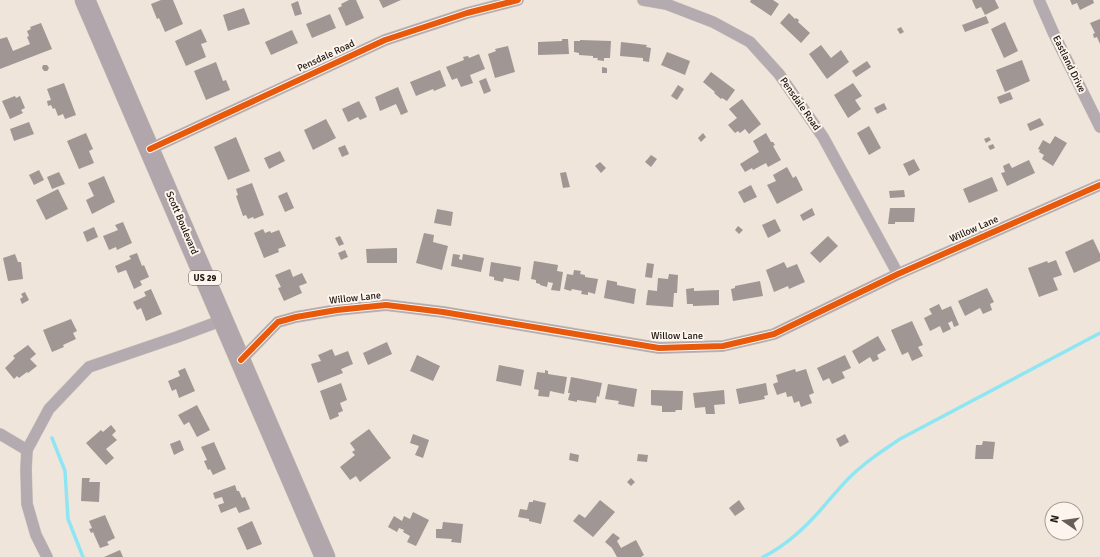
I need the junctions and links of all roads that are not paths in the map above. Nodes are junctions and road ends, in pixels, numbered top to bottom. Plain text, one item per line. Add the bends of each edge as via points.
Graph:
1 (85, 0) edge
2 (518, 0) edge
3 (643, 0) edge
4 (1039, 0) edge
5 (1100, 126) edge
6 (150, 149) junction
7 (1100, 185) edge
8 (898, 274) junction
9 (223, 320) junction
10 (240, 360) junction
11 (0, 434) edge
12 (27, 450) junction
13 (47, 557) edge
14 (325, 557) edge

1 - 6 highway, Scott Boulevard / US 29
2 - 6 street, Pensdale Road via 467,13 385,40
3 - 8 street, Pensdale Road via 666,4 713,22 750,42 779,74 823,137
4 - 5 street, Eastland Drive
6 - 9 highway, Scott Boulevard / US 29
7 - 8 street, Willow Lane
8 - 10 street, Willow Lane via 774,334 723,346 658,348 386,304 330,311 278,322
9 - 10 highway, Scott Boulevard / US 29
9 - 12 street via 89,368 49,409
10 - 14 highway, Scott Boulevard / US 29
11 - 12 street
12 - 13 street via 27,504 36,535

